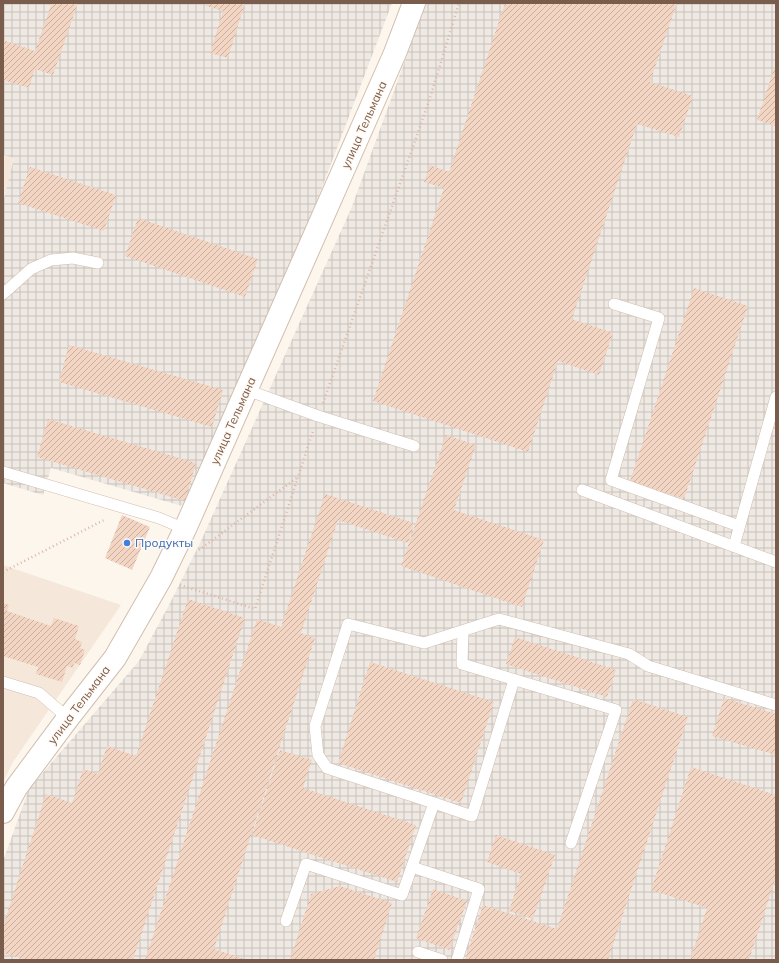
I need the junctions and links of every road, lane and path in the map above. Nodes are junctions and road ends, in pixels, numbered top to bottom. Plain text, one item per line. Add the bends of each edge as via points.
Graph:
1 (414, 3) edge
2 (459, 3) edge
3 (98, 263) dead end
4 (3, 294) edge
5 (614, 304) dead end
6 (247, 390) junction
7 (776, 397) edge
8 (318, 416) junction
9 (414, 446) dead end
10 (3, 472) edge
11 (298, 477) junction
12 (582, 490) dead end
13 (126, 508) junction
14 (739, 526) junction
15 (185, 529) junction
16 (734, 546) junction
17 (198, 550) dead end
18 (776, 562) edge
19 (3, 572) edge
20 (161, 578) junction
21 (463, 631) junction
22 (514, 680) junction
23 (3, 682) edge
24 (776, 705) edge
25 (68, 718) junction
26 (434, 803) junction
27 (3, 812) edge
28 (571, 843) dead end
29 (412, 868) junction
30 (286, 921) dead end
31 (418, 952) dead end
32 (442, 960) edge
33 (457, 960) edge

1 - 6 street, улица Тельмана via 395,53
2 - 8 path via 429,101
3 - 4 lane via 73,258 51,260 32,270
5 - 14 lane via 659,318 611,480
6 - 8 lane
6 - 15 street, улица Тельмана
7 - 14 lane
8 - 9 lane
8 - 11 path
10 - 13 lane
11 - 17 path
11 - 20 path via 255,609
12 - 16 lane
13 - 15 lane
13 - 19 path
14 - 16 lane
15 - 20 street, улица Тельмана
16 - 18 lane
20 - 25 street, улица Тельмана via 115,658
21 - 22 lane via 462,664
21 - 24 lane via 499,619 628,654 648,666
21 - 26 lane via 424,643 348,624 315,726 318,755 327,768
22 - 26 lane via 472,816
22 - 28 lane via 616,710
23 - 25 lane via 39,693
25 - 27 street, улица Тельмана via 16,788
26 - 29 lane
29 - 30 lane via 402,895 306,864
29 - 33 lane via 479,889
31 - 32 lane

